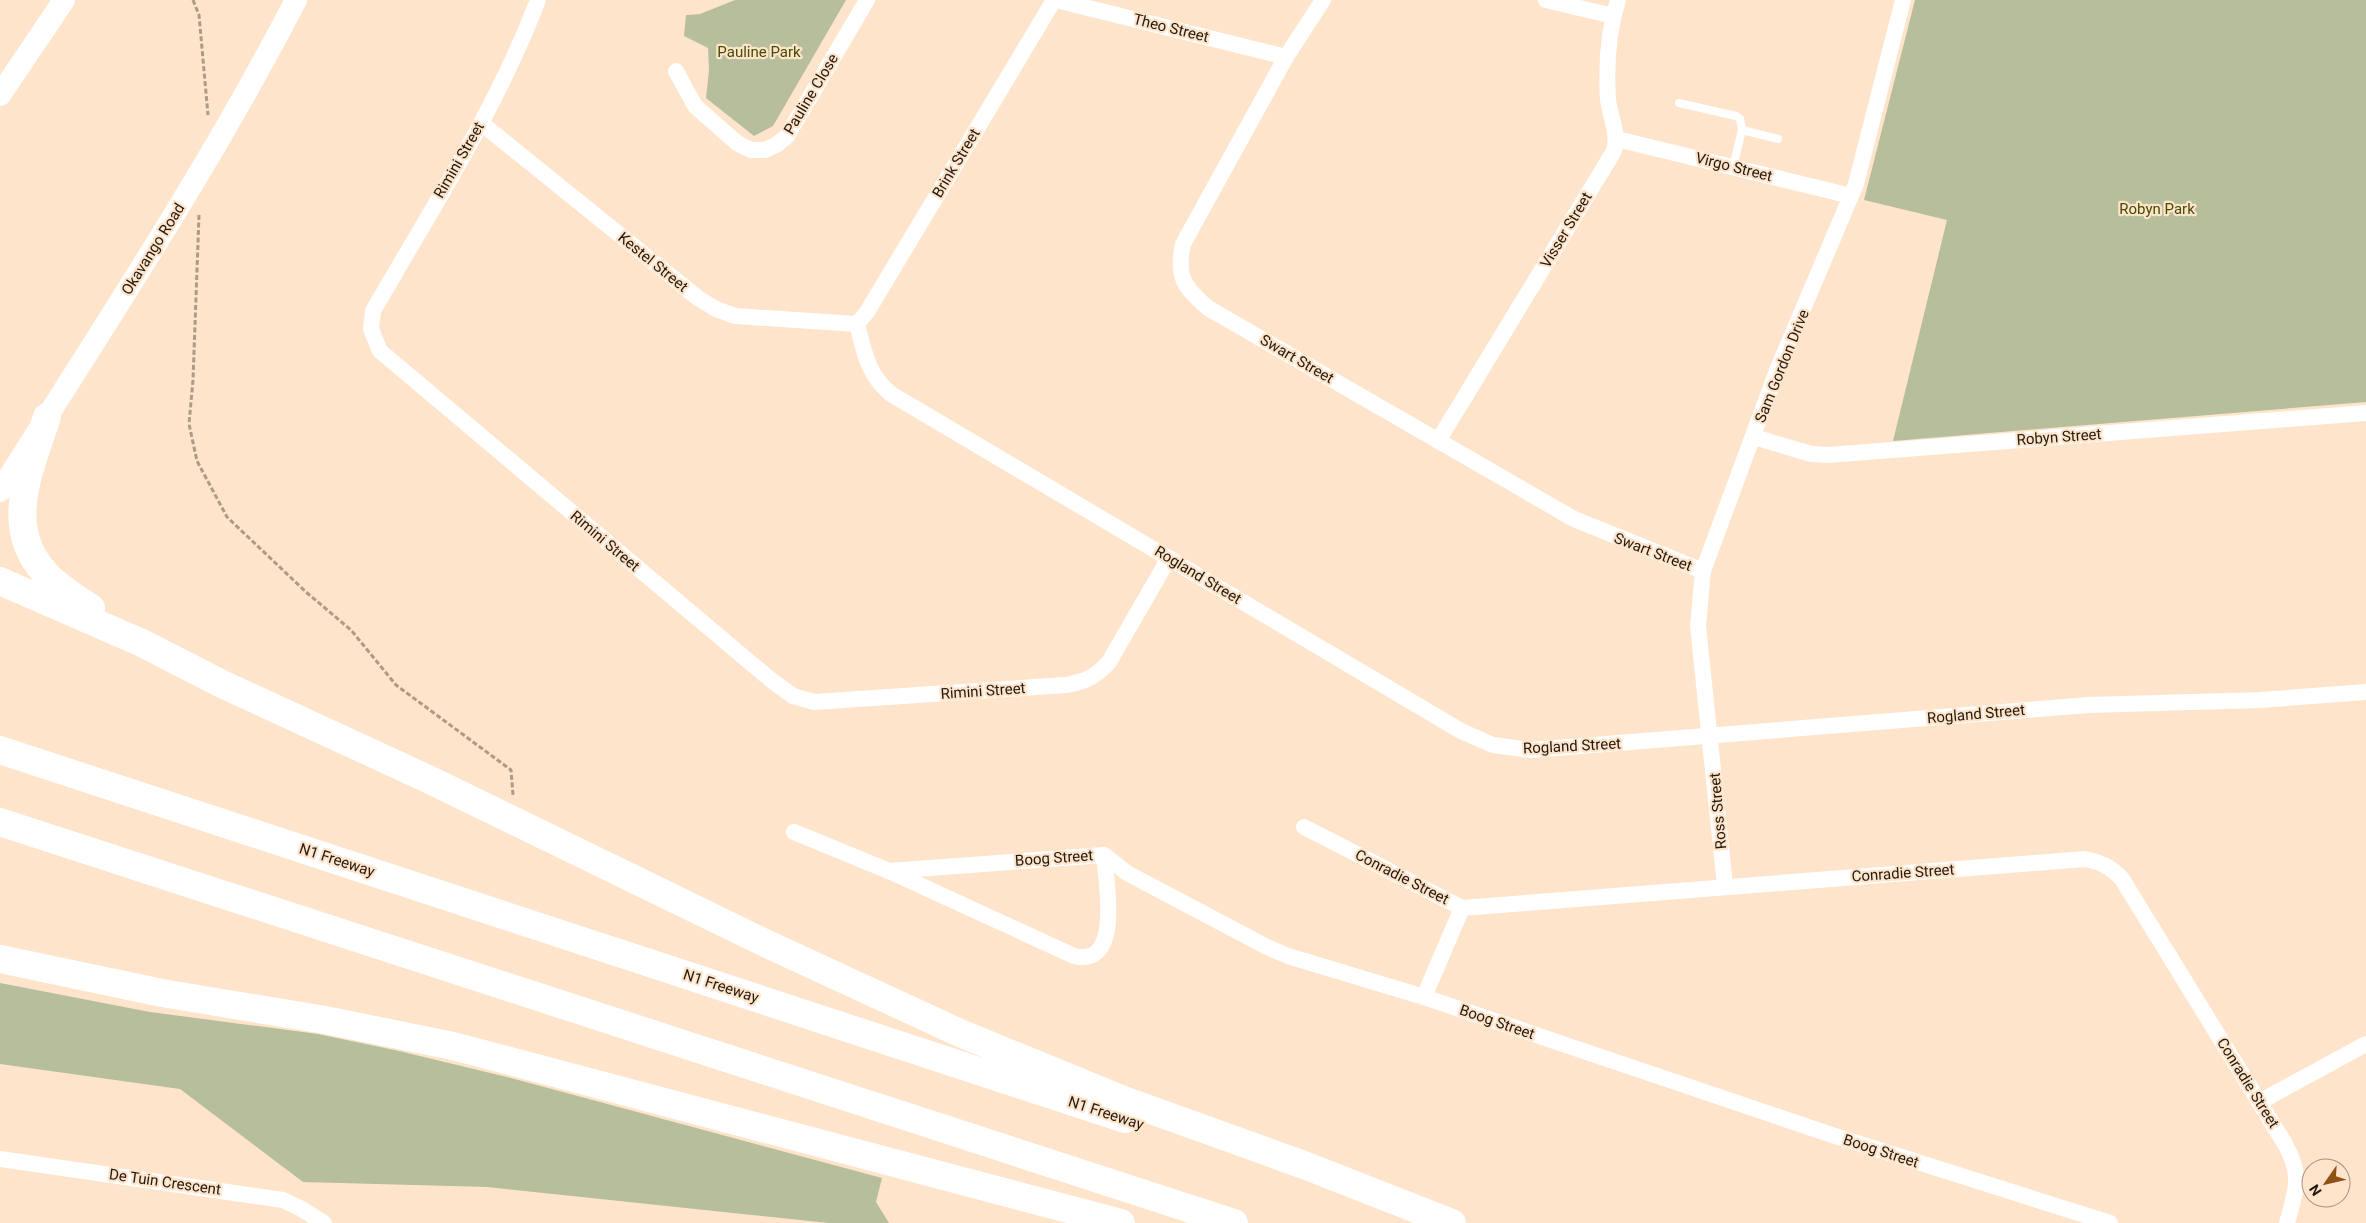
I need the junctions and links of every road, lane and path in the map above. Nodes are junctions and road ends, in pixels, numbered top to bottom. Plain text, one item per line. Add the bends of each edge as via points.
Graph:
1 (64, 0) edge
2 (193, 0) edge
3 (296, 0) edge
4 (538, 0) edge
5 (867, 0) edge
6 (1055, 0) edge
7 (1323, 0) edge
8 (1546, 0) edge
9 (1618, 0) edge
10 (1902, 0) edge
11 (1613, 16) junction
12 (1286, 57) junction
13 (676, 71) dead end
14 (0, 94) edge
15 (1679, 103) dead end
16 (481, 123) junction
17 (1742, 130) junction
18 (1617, 139) junction
19 (1778, 139) dead end
20 (214, 150) junction
21 (1733, 167) junction
22 (1851, 196) junction
23 (201, 207) dead end
24 (857, 324) junction
25 (2366, 413) edge
26 (47, 417) junction
27 (1754, 437) junction
28 (1438, 441) junction
29 (0, 491) edge
30 (1169, 558) junction
31 (1703, 571) junction
32 (0, 582) edge
33 (142, 643) junction
34 (2366, 692) edge
35 (1711, 736) junction
36 (0, 750) edge
37 (0, 822) edge
38 (514, 822) junction
39 (1304, 827) dead end
40 (794, 832) dead end
41 (1104, 855) junction
42 (890, 871) junction
43 (1725, 886) junction
44 (1462, 908) junction
45 (0, 959) edge
46 (1424, 997) junction
47 (2366, 1044) edge
48 (2259, 1102) junction
49 (0, 1158) edge
50 (324, 1223) edge
51 (1121, 1223) edge
52 (1234, 1223) edge
53 (1443, 1223) edge
54 (1452, 1223) edge
55 (2110, 1223) edge
56 (2287, 1223) edge

1 - 14 main road
2 - 20 path via 199,15
3 - 20 main road, Okavango Road
4 - 16 street, Rimini Street via 520,48
5 - 13 street, Pauline Close via 786,136 764,150 752,150 737,144 695,106
6 - 12 street, Theo Street
6 - 24 street, Brink Street
7 - 12 street, Swart Street
8 - 11 street
9 - 11 street
10 - 22 street, Sam Gordon Drive
11 - 18 street via 1607,61 1608,101
12 - 28 street, Swart Street via 1183,244 1179,262 1182,280 1191,294 1208,308
15 - 17 lane via 1736,116
16 - 24 street, Kestel Street via 698,298 716,309 735,316
16 - 30 street, Rimini Street via 373,311 371,329 380,352 793,696 814,702 1066,686 1084,682 1097,675 1109,662
17 - 19 lane
17 - 21 lane
18 - 21 street, Virgo Street
18 - 28 street, Visser Street via 1614,151
20 - 26 main road, Okavango Road
21 - 22 street, Virgo Street
22 - 27 street, Sam Gordon Drive via 1778,368
23 - 38 path via 189,424 196,461 227,517 351,630 396,685 511,770
24 - 30 street, Rogland Street via 867,364 873,376 891,394
25 - 27 street, Robyn Street via 1828,455 1811,454
26 - 29 main road, Okavango Road
26 - 33 highway via 22,494 27,545 49,578
27 - 31 street, Sam Gordon Drive
28 - 31 street, Swart Street via 1574,519
30 - 35 street, Rogland Street via 1461,731 1492,745 1531,750
31 - 35 street, Sam Gordon Drive via 1698,626
32 - 33 highway
33 - 38 highway
34 - 35 street, Rogland Street via 2261,700 2090,705
35 - 43 street, Ross Street
36 - 53 highway, N1 Freeway
37 - 52 highway
38 - 54 highway via 1000,1050 1126,1101
39 - 44 street, Conradie Street
40 - 42 street
41 - 42 street, Boog Street
41 - 42 street via 1109,927 1101,947 1085,958 1074,956
41 - 46 street, Boog Street via 1127,873 1266,947 1320,967
43 - 44 street, Conradie Street
43 - 48 street, Conradie Street via 2085,859 2106,865 2122,880
44 - 46 street
45 - 51 highway via 162,993 325,1020 453,1046
46 - 55 street, Boog Street via 1829,1134
47 - 48 street
48 - 56 street, Conradie Street via 2286,1144 2297,1171
49 - 50 street, De Tuin Crescent via 283,1200

